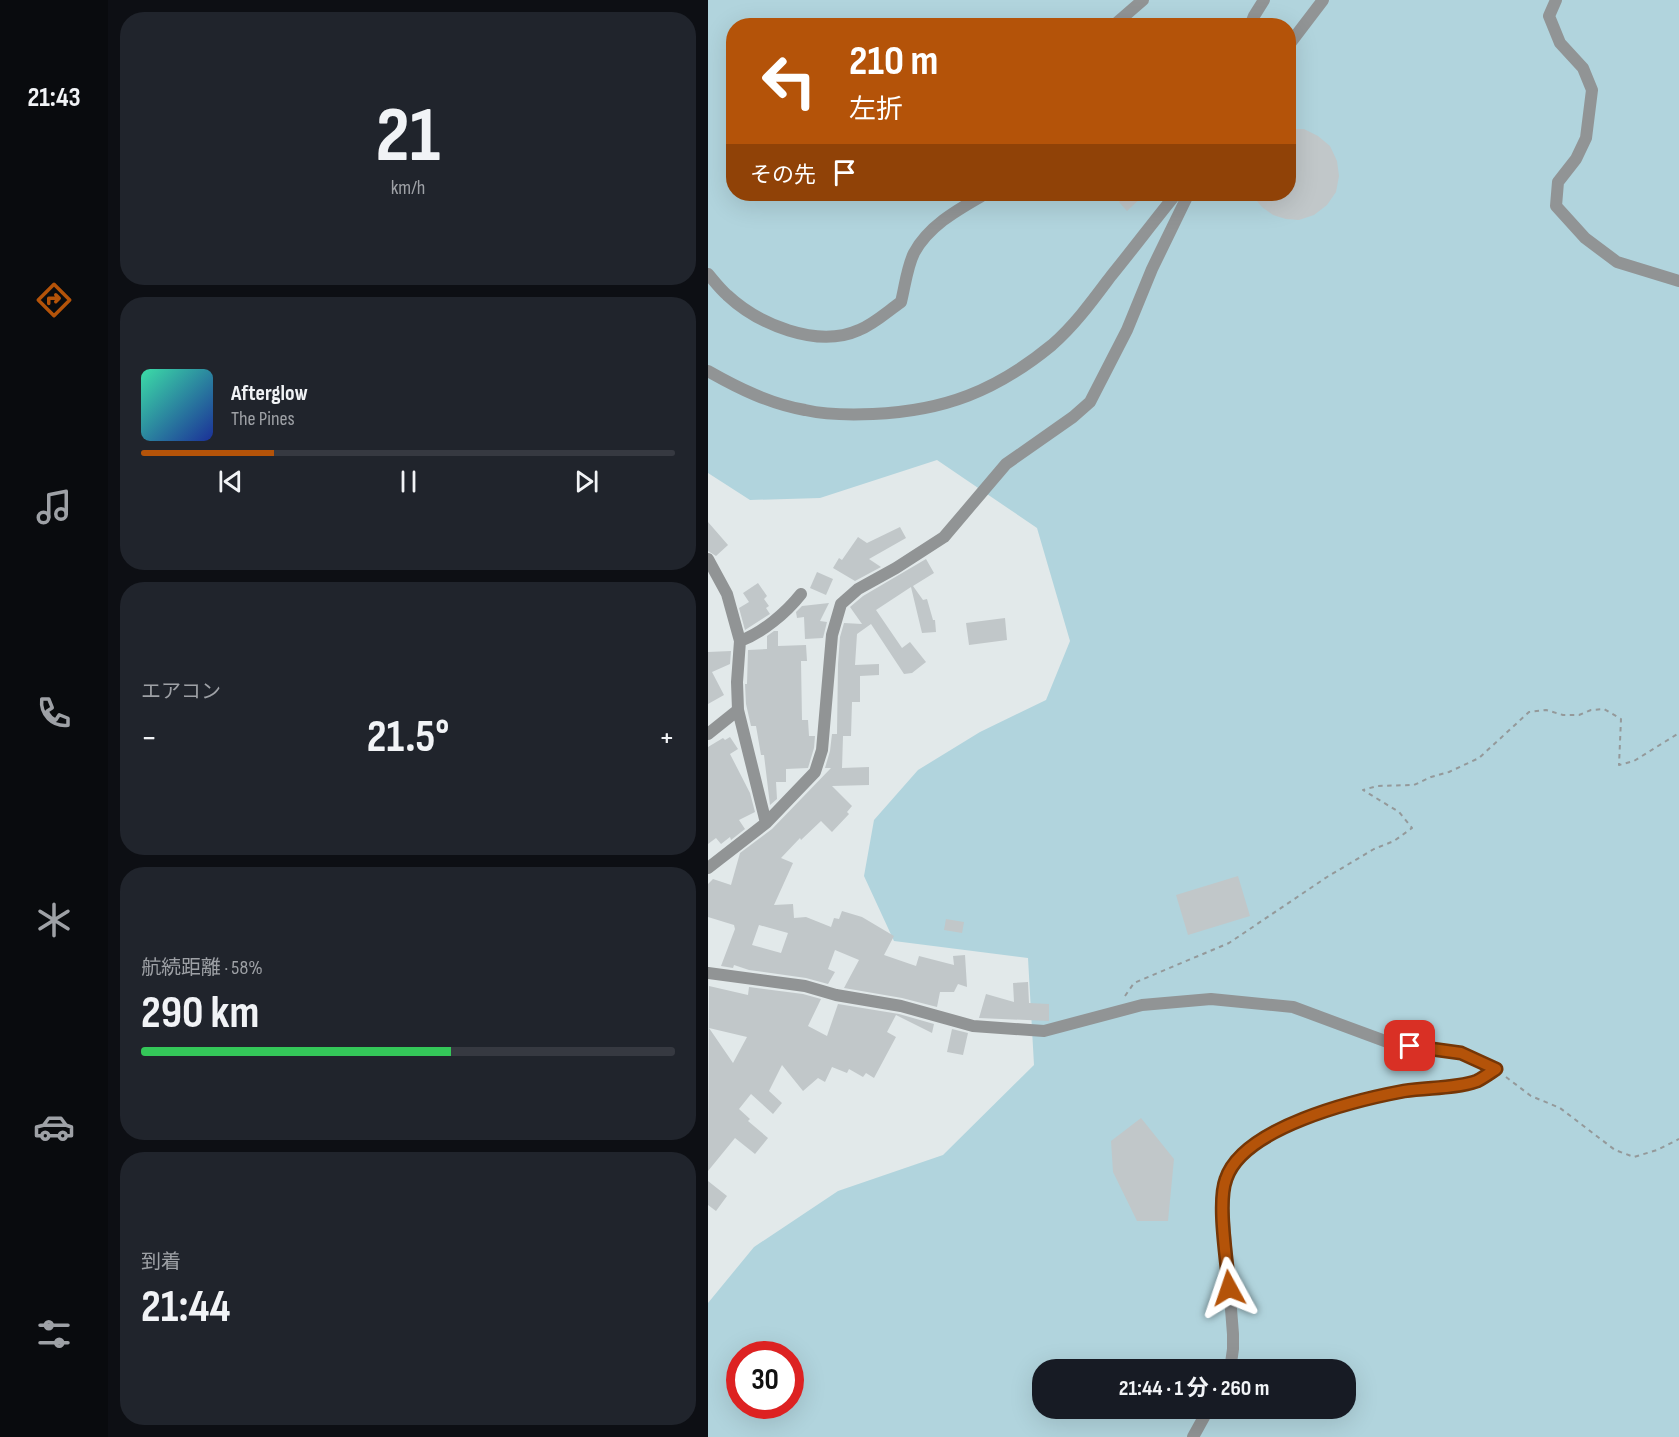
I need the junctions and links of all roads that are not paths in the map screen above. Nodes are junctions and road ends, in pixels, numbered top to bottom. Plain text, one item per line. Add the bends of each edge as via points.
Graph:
1 (1143, 0) edge
2 (1264, 0) edge
3 (1323, 0) edge
4 (1556, 0) edge
5 (1122, 18) edge
6 (1253, 18) edge
7 (1296, 35) edge
8 (973, 201) edge
9 (1171, 201) edge
10 (1185, 201) edge
11 (708, 274) edge
12 (1679, 281) edge
13 (708, 371) edge
14 (708, 559) edge
15 (801, 594) dead end
16 (740, 641) junction
17 (738, 710) junction
18 (708, 734) edge
19 (766, 823) junction
20 (708, 868) edge
21 (708, 973) edge
22 (1232, 1359) edge
23 (1203, 1419) edge
24 (1193, 1437) edge

1 - 5 street
2 - 6 street
3 - 7 street
4 - 12 street via 1549,16 1560,43 1582,69 1592,90 1586,138 1558,182 1556,207 1585,238 1617,262
8 - 11 street via 926,235 913,254 901,302 859,330 838,337 808,337 769,322 726,295
9 - 13 street via 1086,310 1053,344 1014,373 967,397 930,408 850,415 805,410 768,400
10 - 19 street via 1090,402 1006,464 944,537 858,589 841,604 832,635 822,750 815,772
14 - 16 street via 727,594
15 - 16 street via 775,619
16 - 17 street
17 - 18 street
17 - 19 street
19 - 20 street
21 - 22 street via 805,986 973,1026 1044,1031 1142,1005 1211,999 1293,1007 1393,1044 1461,1053 1496,1069 1478,1080 1453,1086 1405,1091 1327,1109 1256,1141 1238,1158 1226,1177 1222,1196
23 - 24 street

